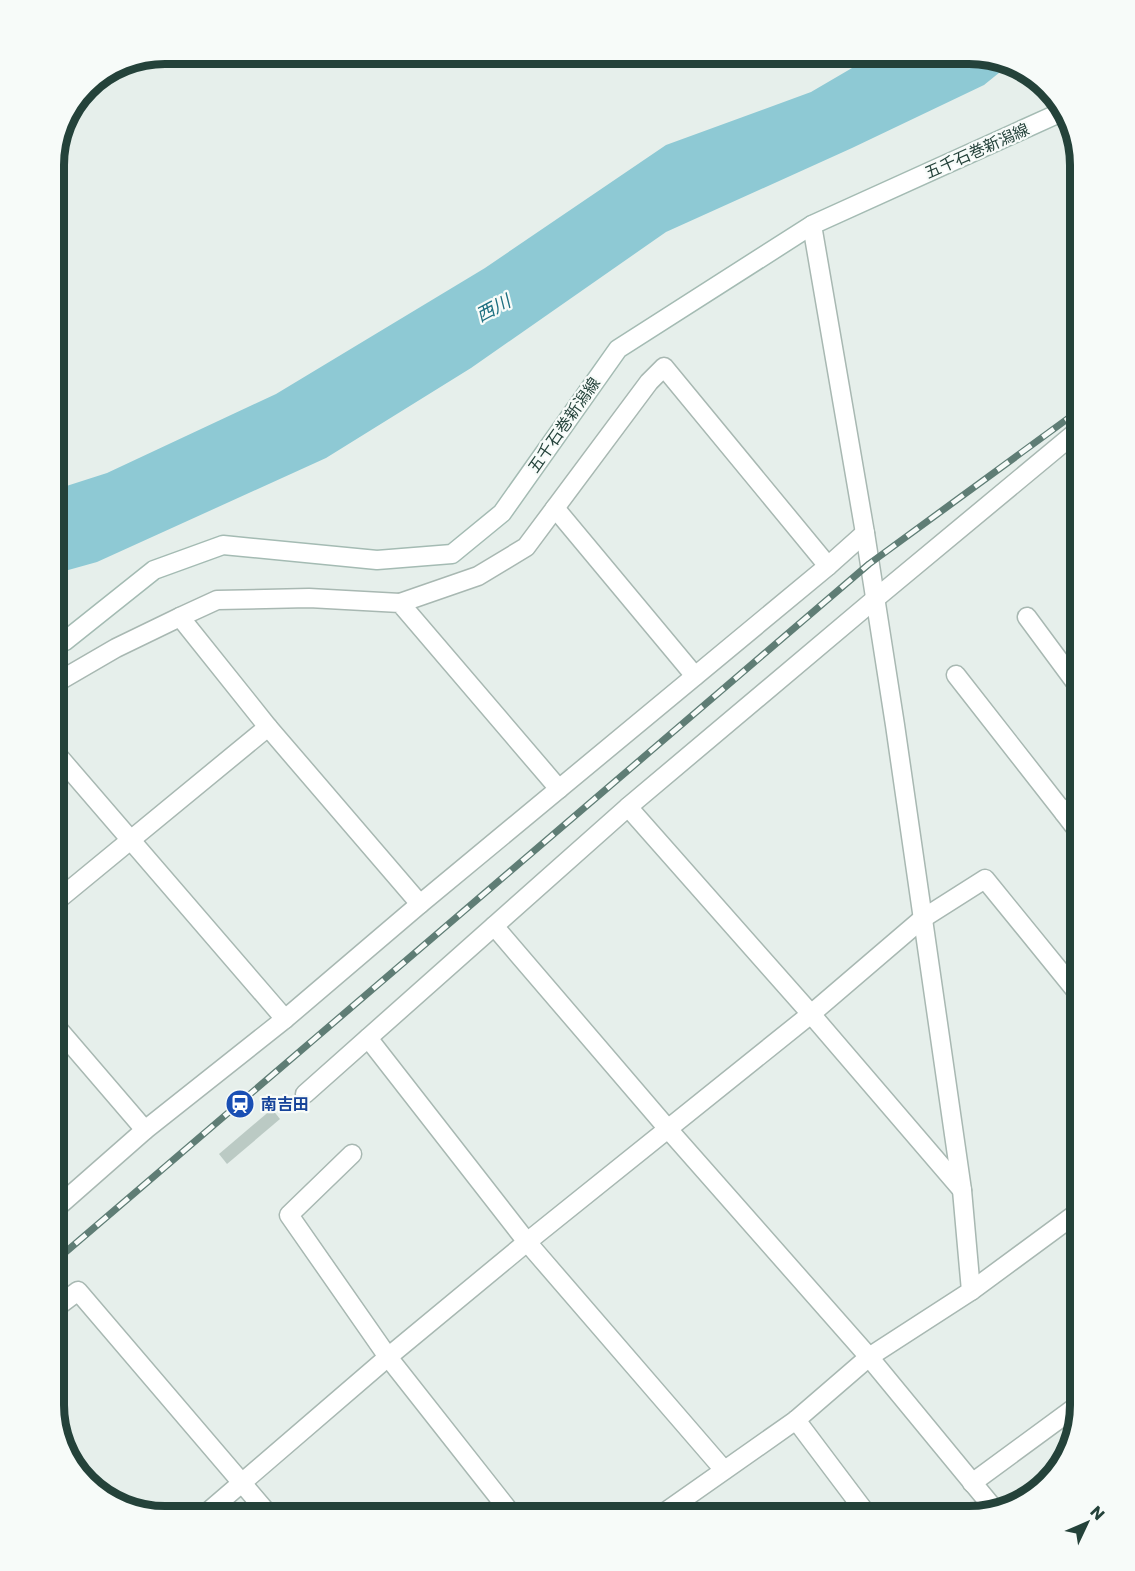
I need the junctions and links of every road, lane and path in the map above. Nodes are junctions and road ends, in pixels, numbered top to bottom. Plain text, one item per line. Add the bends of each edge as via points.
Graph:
1 (1057, 114) edge
2 (812, 225) junction
3 (1070, 437) edge
4 (555, 508) junction
5 (865, 533) junction
6 (828, 566) junction
7 (874, 600) junction
8 (400, 603) junction
9 (180, 617) junction
10 (1027, 617) dead end
11 (65, 641) edge
12 (1070, 672) edge
13 (956, 675) dead end
14 (695, 676) junction
15 (65, 678) edge
16 (268, 727) junction
17 (65, 763) edge
18 (559, 789) junction
19 (628, 807) junction
20 (1070, 808) edge
21 (1064, 813) junction
22 (1070, 821) edge
23 (130, 840) junction
24 (64, 894) edge
25 (420, 904) junction
26 (922, 919) junction
27 (494, 926) junction
28 (1070, 983) edge
29 (812, 1014) junction
30 (285, 1019) junction
31 (64, 1036) edge
32 (368, 1038) junction
33 (305, 1094) dead end
34 (668, 1129) junction
35 (145, 1131) junction
36 (352, 1154) dead end
37 (962, 1190) junction
38 (64, 1201) edge
39 (1070, 1218) edge
40 (527, 1242) junction
41 (971, 1291) junction
42 (64, 1301) edge
43 (388, 1357) junction
44 (869, 1357) junction
45 (1070, 1411) edge
46 (796, 1420) junction
47 (724, 1470) junction
48 (242, 1482) junction
49 (972, 1483) junction
50 (990, 1504) edge
51 (215, 1506) edge
52 (262, 1506) edge
53 (505, 1506) edge
54 (673, 1506) edge
55 (860, 1506) edge

1 - 2 street, 五千石巻新潟線
2 - 5 street
2 - 11 street, 五千石巻新潟線 via 618,349 502,513 452,554 377,560 223,545 154,570
3 - 7 street
4 - 6 street via 664,367
4 - 8 street via 526,547 478,576
4 - 14 street
5 - 6 street
5 - 7 street
6 - 14 street
7 - 19 street
7 - 26 street
8 - 9 street via 309,598 217,600
8 - 18 street
9 - 15 street
9 - 16 street
10 - 12 street
13 - 21 street
14 - 18 street
16 - 23 street
16 - 25 street
17 - 23 street
18 - 25 street
19 - 27 street
19 - 29 street
20 - 21 street
21 - 22 street
23 - 24 street
23 - 30 street
25 - 30 street
26 - 28 street via 985,879
26 - 29 street
26 - 37 street
27 - 32 street
27 - 34 street
29 - 34 street
29 - 37 street
30 - 35 street
31 - 35 street
32 - 33 street
32 - 40 street
34 - 40 street
34 - 44 street
35 - 38 street
36 - 43 street via 289,1215
37 - 41 street
39 - 41 street
40 - 43 street
40 - 47 street
41 - 44 street
42 - 48 street via 78,1291
43 - 48 street
43 - 53 street
44 - 46 street
44 - 49 street
45 - 49 street
46 - 47 street
46 - 55 street
47 - 54 street
48 - 51 street
48 - 52 street
49 - 50 street

